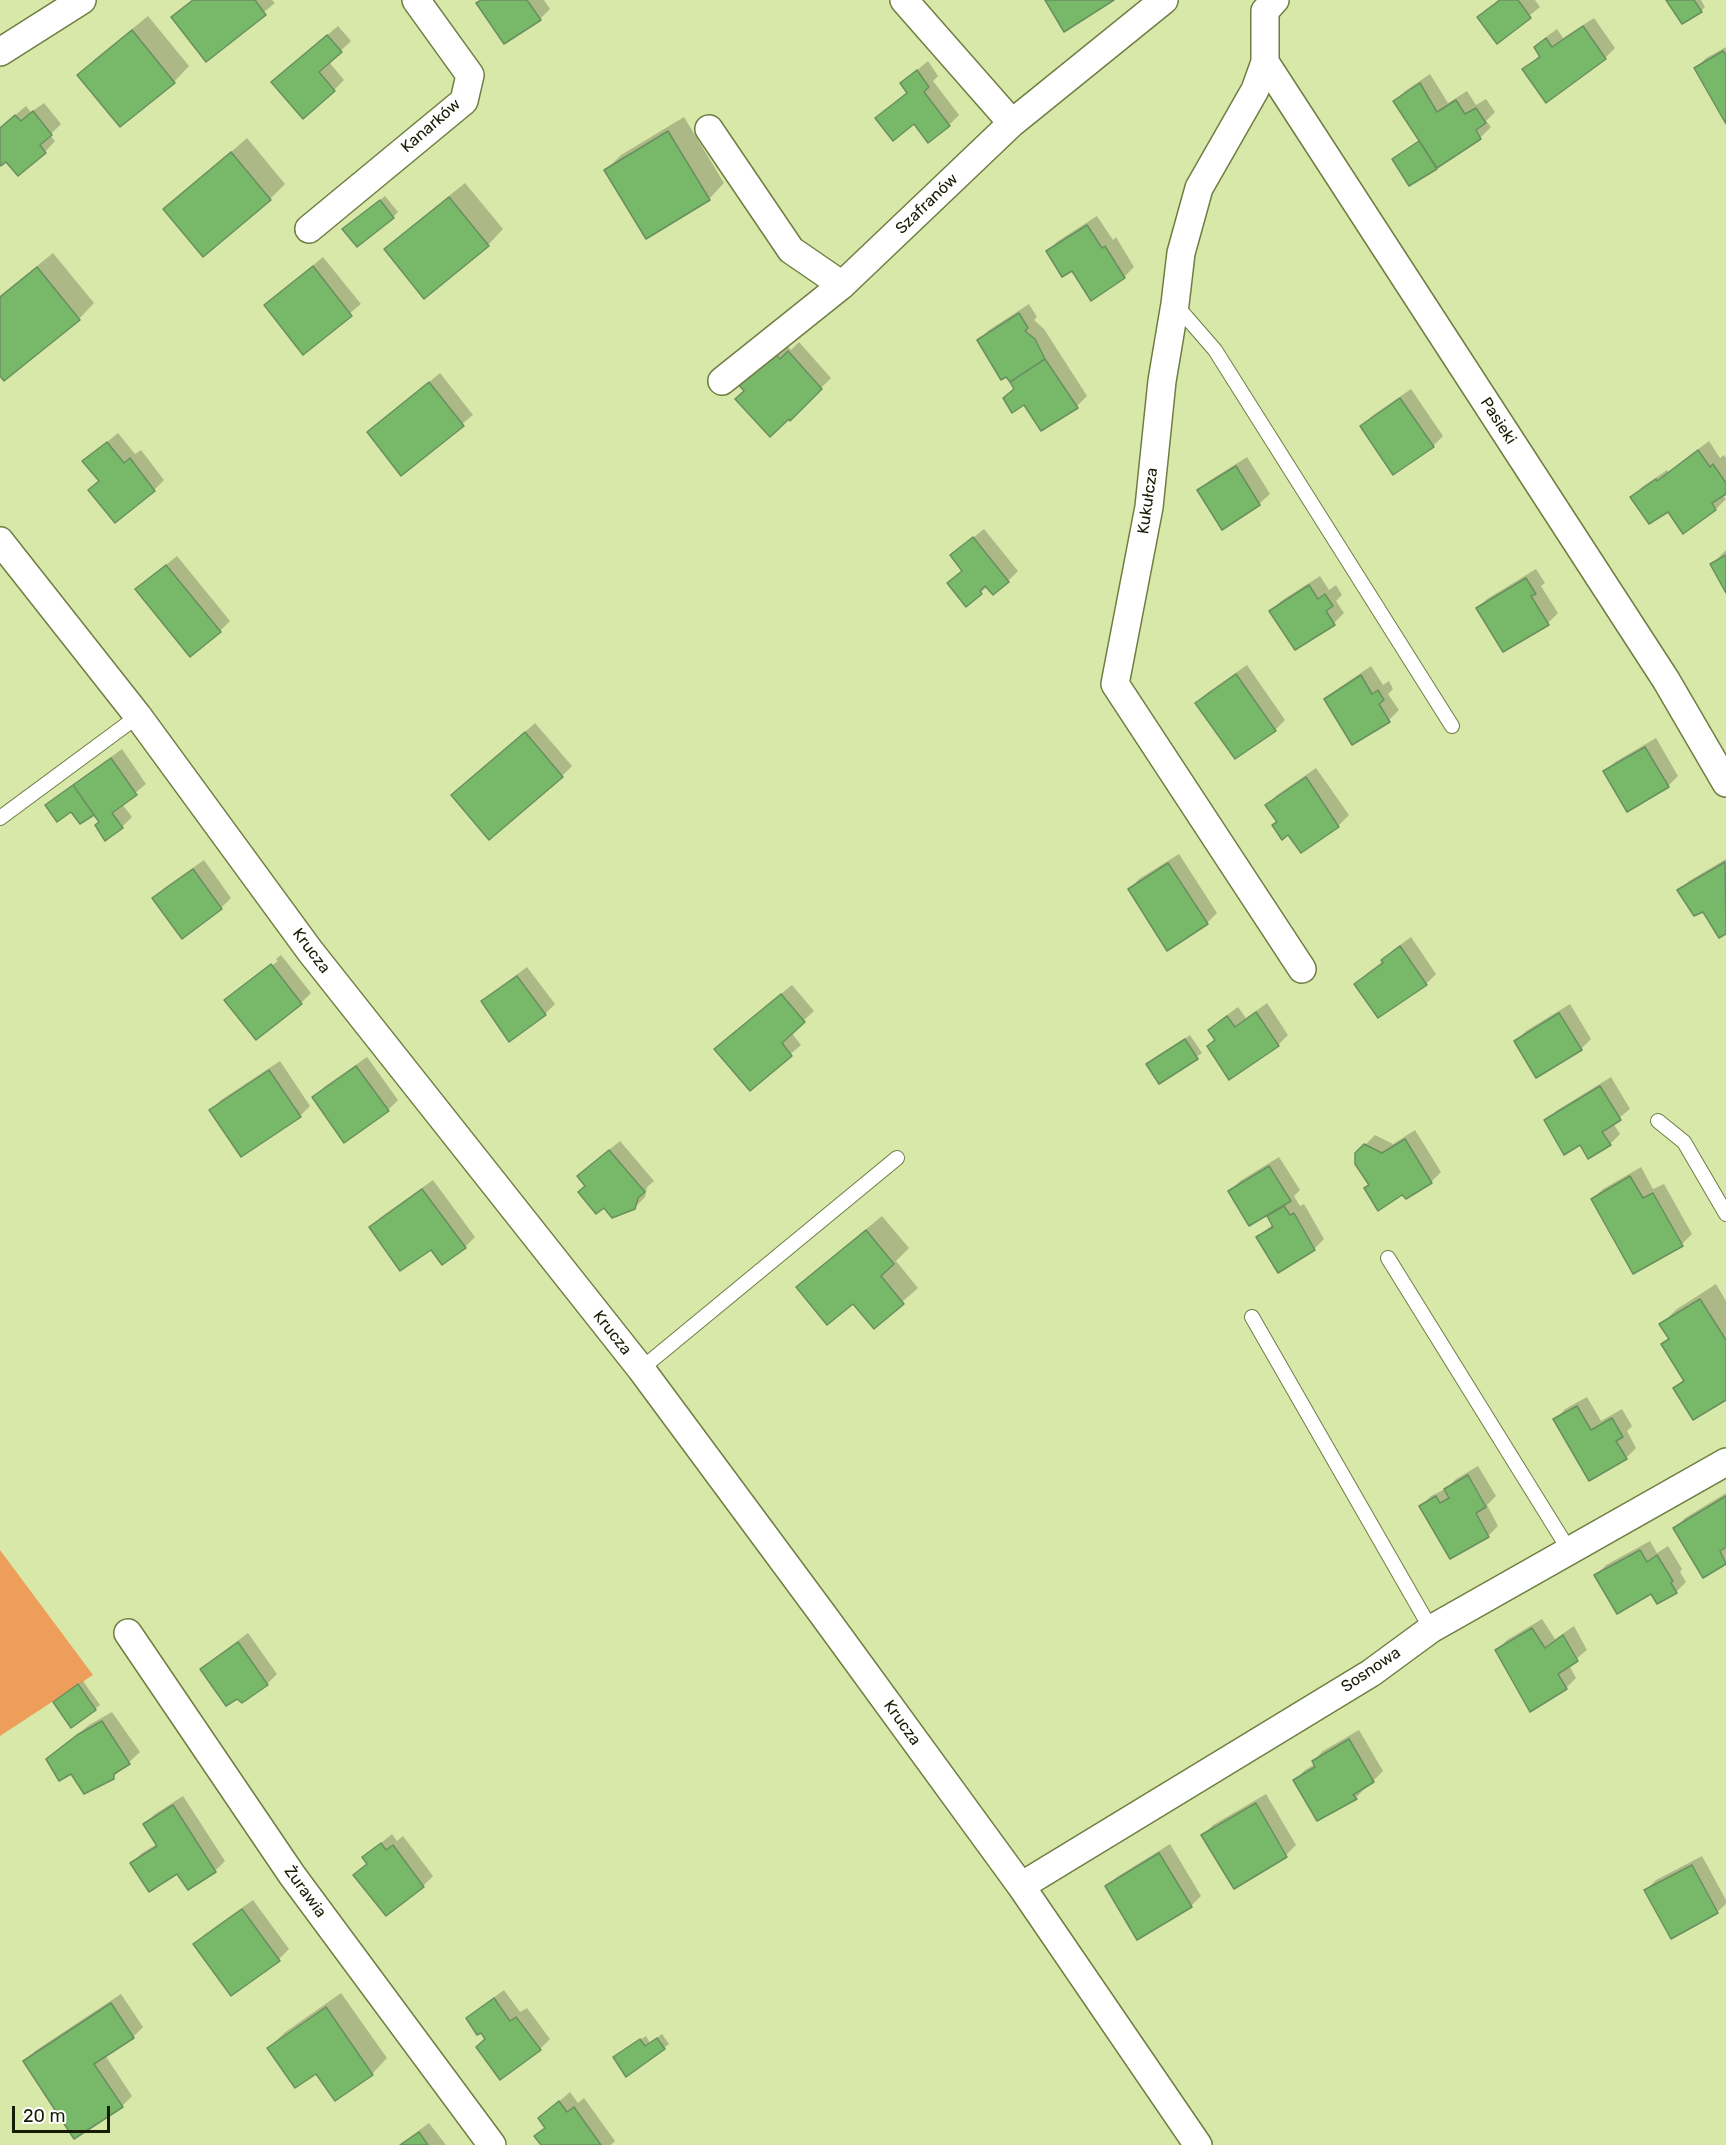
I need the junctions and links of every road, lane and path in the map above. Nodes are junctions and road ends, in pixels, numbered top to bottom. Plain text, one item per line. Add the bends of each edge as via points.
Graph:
1 (82, 0) edge
2 (416, 0) edge
3 (904, 0) edge
4 (1164, 0) edge
5 (1263, 4) edge
6 (0, 52) edge
7 (1265, 62) junction
8 (1012, 123) junction
9 (709, 129) dead end
10 (309, 229) dead end
11 (842, 285) junction
12 (1175, 304) junction
13 (722, 381) dead end
14 (0, 541) edge
15 (138, 716) junction
16 (1452, 726) dead end
17 (1726, 783) edge
18 (0, 818) edge
19 (1302, 969) dead end
20 (1658, 1121) dead end
21 (897, 1158) dead end
22 (1726, 1214) edge
23 (1388, 1258) dead end
24 (1252, 1317) dead end
25 (641, 1370) junction
26 (1726, 1462) edge
27 (1569, 1550) junction
28 (1431, 1629) junction
29 (128, 1633) dead end
30 (1020, 1886) junction
31 (492, 2145) edge
32 (1198, 2145) edge

1 - 6 street
2 - 10 street, Kanarków via 470,75 464,101
3 - 8 street
4 - 8 street, Szafranów
5 - 7 street, Kukułcza
7 - 12 street, Kukułcza via 1255,90 1198,188 1181,253
7 - 17 street, Pasieki via 1666,680
8 - 11 street, Szafranów
9 - 11 street via 791,250
11 - 13 street, Szafranów
12 - 16 lane via 1215,350
12 - 19 street, Kukułcza via 1162,381 1149,507 1115,684
14 - 15 street, Krucza
15 - 18 lane
15 - 25 street, Krucza via 310,951
20 - 22 lane via 1684,1142
21 - 25 lane
23 - 27 lane
24 - 28 lane
25 - 30 street, Krucza
26 - 27 street, Sosnowa
27 - 28 street, Sosnowa
28 - 30 street, Sosnowa via 1371,1673
29 - 31 street, Żurawia via 292,1875
30 - 32 street, Krucza

